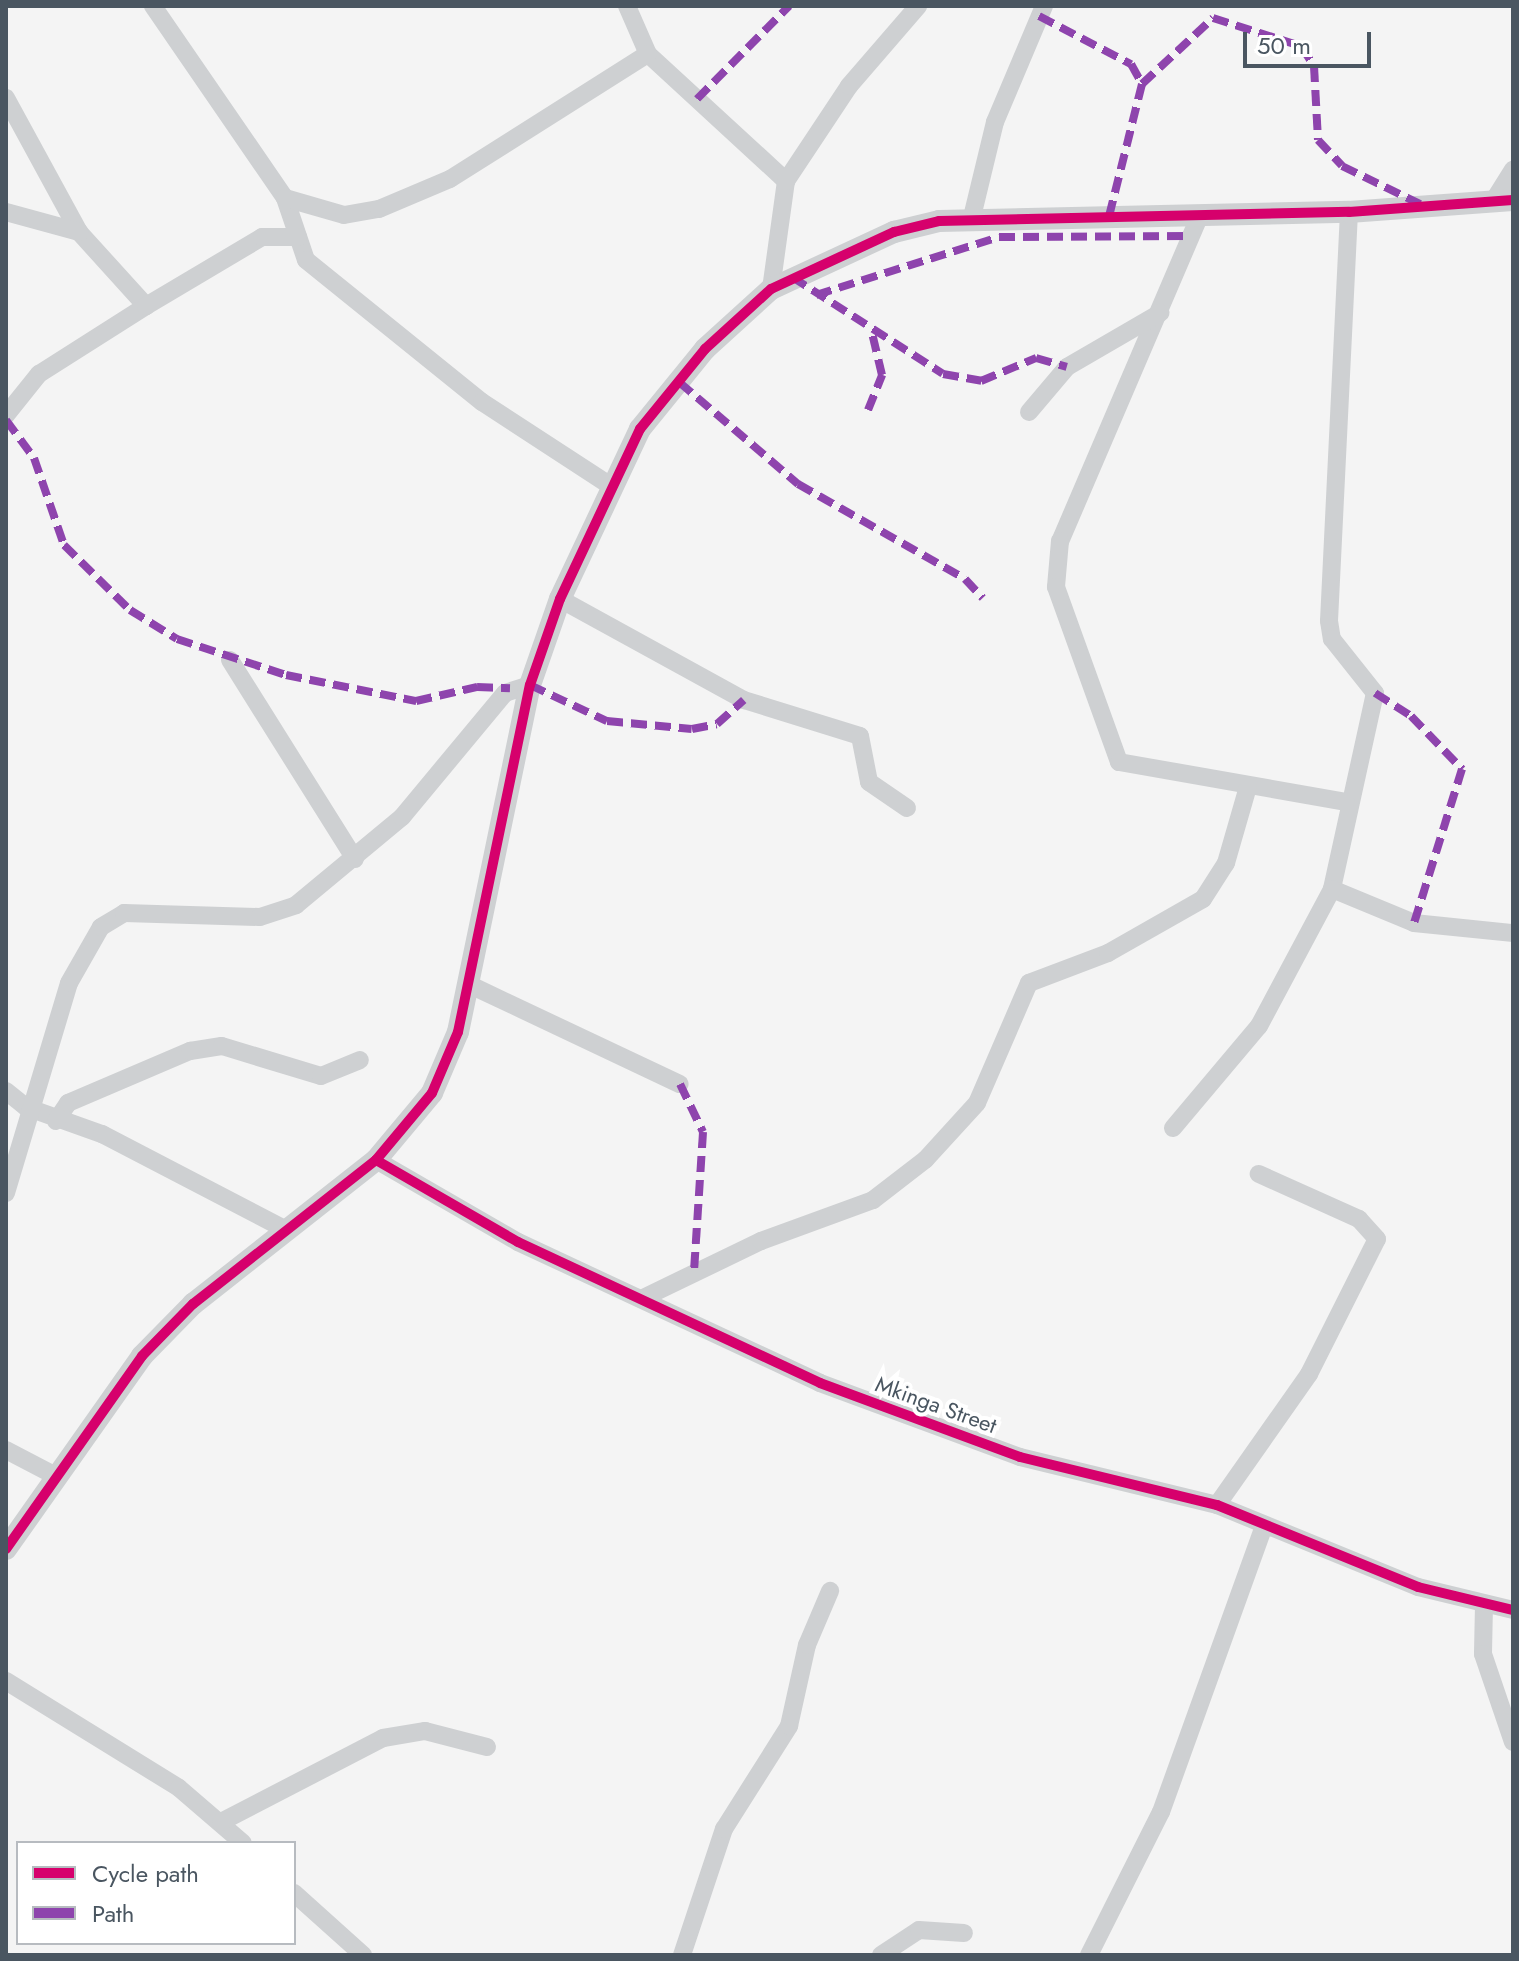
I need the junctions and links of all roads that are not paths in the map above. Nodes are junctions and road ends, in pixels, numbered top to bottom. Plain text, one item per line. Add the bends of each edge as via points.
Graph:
1 (153, 6) edge
2 (627, 6) edge
3 (918, 6) edge
4 (1044, 6) edge
5 (648, 54) junction
6 (6, 98) edge
7 (1513, 170) edge
8 (786, 181) junction
9 (285, 198) junction
10 (1504, 200) edge
11 (6, 212) edge
12 (1349, 212) junction
13 (1200, 215) junction
14 (972, 217) junction
15 (79, 232) junction
16 (298, 237) junction
17 (771, 289) junction
18 (146, 306) junction
19 (1160, 313) junction
20 (1029, 412) dead end
21 (6, 415) edge
22 (611, 486) junction
23 (560, 599) junction
24 (230, 660) dead end
25 (530, 685) junction
26 (1248, 787) junction
27 (1346, 802) junction
28 (907, 808) dead end
29 (355, 859) junction
30 (1332, 889) junction
31 (1513, 933) edge
32 (468, 984) junction
33 (360, 1060) dead end
34 (680, 1084) dead end
35 (6, 1091) edge
36 (26, 1107) junction
37 (56, 1121) junction
38 (1173, 1128) dead end
39 (376, 1160) junction
40 (1259, 1174) dead end
41 (6, 1193) edge
42 (288, 1231) junction
43 (641, 1299) junction
44 (6, 1450) edge
45 (54, 1475) junction
46 (1217, 1505) junction
47 (1263, 1528) junction
48 (6, 1549) edge
49 (830, 1591) dead end
50 (1484, 1605) junction
51 (1513, 1610) edge
52 (6, 1681) edge
53 (1513, 1742) edge
54 (487, 1747) dead end
55 (221, 1822) junction
56 (241, 1841) edge
57 (296, 1895) edge
58 (964, 1933) dead end
59 (363, 1955) edge
60 (682, 1955) edge
61 (881, 1955) edge
62 (1089, 1955) edge

1 - 9 street
2 - 5 street
3 - 8 street via 849,86
4 - 14 street via 995,122
5 - 8 street
5 - 9 street via 450,179 379,209 344,215
6 - 15 street
7 - 10 street
8 - 17 street
9 - 16 street
10 - 12 street
11 - 15 street
12 - 13 street
12 - 27 street via 1329,621 1332,639 1375,693
13 - 14 street
13 - 19 street
14 - 17 street via 894,232
15 - 18 street
16 - 18 street via 262,237
16 - 22 street via 306,260 372,319
17 - 22 street via 705,349 640,429
18 - 21 street via 39,374
19 - 20 street via 1067,367
19 - 26 street via 1060,541 1056,587 1119,762
22 - 23 street
23 - 25 street
23 - 28 street via 744,700 860,736 869,782
24 - 29 street
25 - 29 street via 505,693 438,779
25 - 32 street
26 - 27 street
26 - 43 street via 1226,863 1203,899 1108,953 1029,983 977,1103 925,1160 873,1200 761,1241
27 - 30 street
29 - 36 street via 277,914 124,913 101,927 83,948
30 - 31 street via 1414,923
30 - 38 street via 1259,1026
32 - 34 street
32 - 39 street via 432,1093
33 - 37 street via 321,1076 222,1046 190,1051 68,1103
35 - 36 street
36 - 37 street
36 - 41 street
37 - 42 street via 102,1134
39 - 42 street
39 - 43 street, Mkinga Street via 481,1223
40 - 46 street via 1350,1214 1377,1239 1309,1374
42 - 45 street via 193,1304 142,1356
43 - 46 street, Mkinga Street via 820,1383 968,1439
44 - 45 street
45 - 48 street
46 - 47 street, Mkinga Street
47 - 50 street, Mkinga Street
47 - 62 street via 1161,1812
49 - 60 street via 807,1645 789,1726 724,1829
50 - 51 street, Mkinga Street
50 - 53 street via 1486,1668
52 - 55 street via 129,1755
54 - 55 street via 425,1731 383,1738
55 - 56 street
57 - 59 street
58 - 61 street via 919,1930

